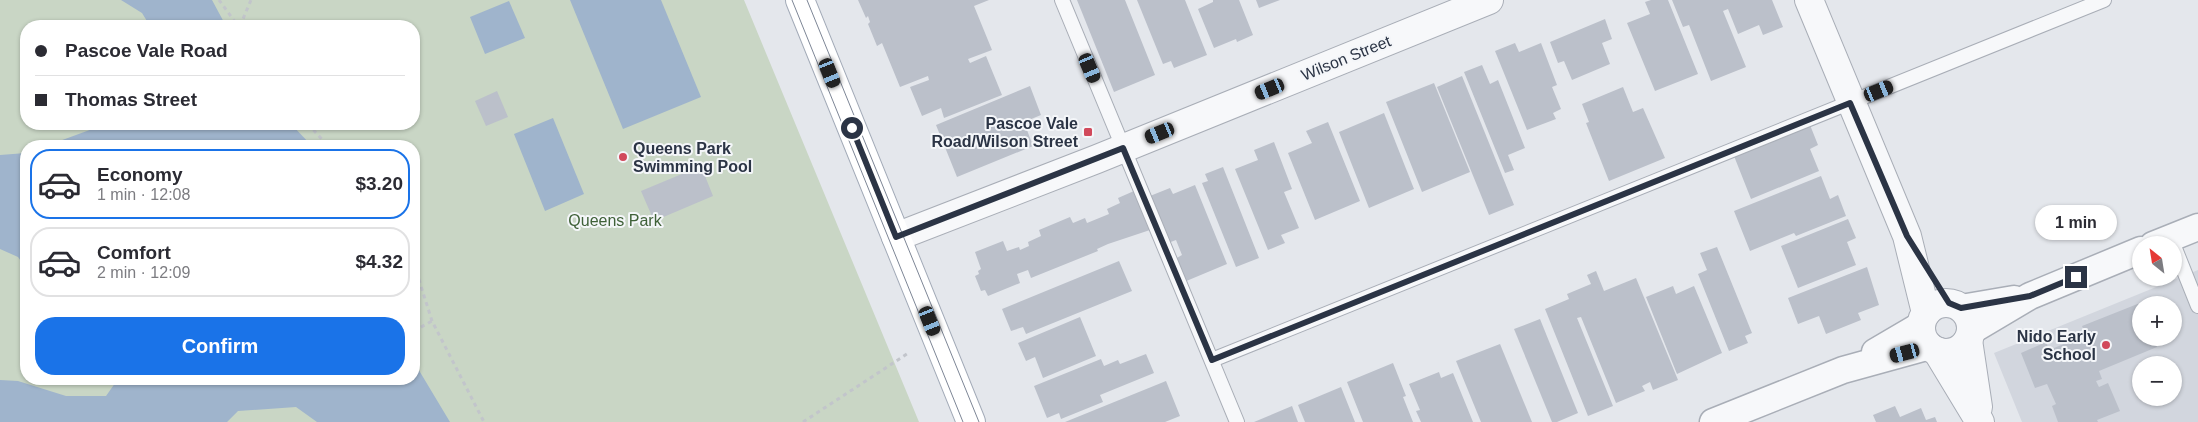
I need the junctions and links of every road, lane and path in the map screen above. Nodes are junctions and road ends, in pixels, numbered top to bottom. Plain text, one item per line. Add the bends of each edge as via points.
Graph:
1 (219, 0) edge
2 (251, 0) edge
3 (800, 0) edge
4 (1062, 0) edge
5 (1489, 0) edge
6 (1809, 0) edge
7 (2104, 0) edge
8 (234, 20) edge
9 (242, 20) edge
10 (1850, 103) junction
11 (313, 130) edge
12 (323, 140) edge
13 (1123, 148) junction
14 (2198, 227) edge
15 (2182, 236) edge
16 (896, 237) junction
17 (2132, 254) edge
18 (2182, 273) edge
19 (420, 283) edge
20 (2198, 306) edge
21 (432, 321) junction
22 (1945, 327) junction
23 (420, 328) edge
24 (913, 350) dead end
25 (1212, 360) junction
26 (484, 422) edge
27 (803, 422) edge
28 (971, 422) edge
29 (1237, 422) edge
30 (1713, 422) edge
31 (1980, 422) edge

1 - 8 path
2 - 9 path
3 - 16 main road
4 - 13 lane
5 - 13 street, Wilson Street
6 - 10 street
7 - 10 lane
10 - 22 street
10 - 25 lane
11 - 12 path
13 - 16 street, Wilson Street
13 - 25 lane
14 - 15 street
16 - 28 main road
17 - 22 street
18 - 20 lane
19 - 21 path
21 - 23 path
21 - 26 path
22 - 30 street
22 - 31 street
24 - 27 path
25 - 29 lane

